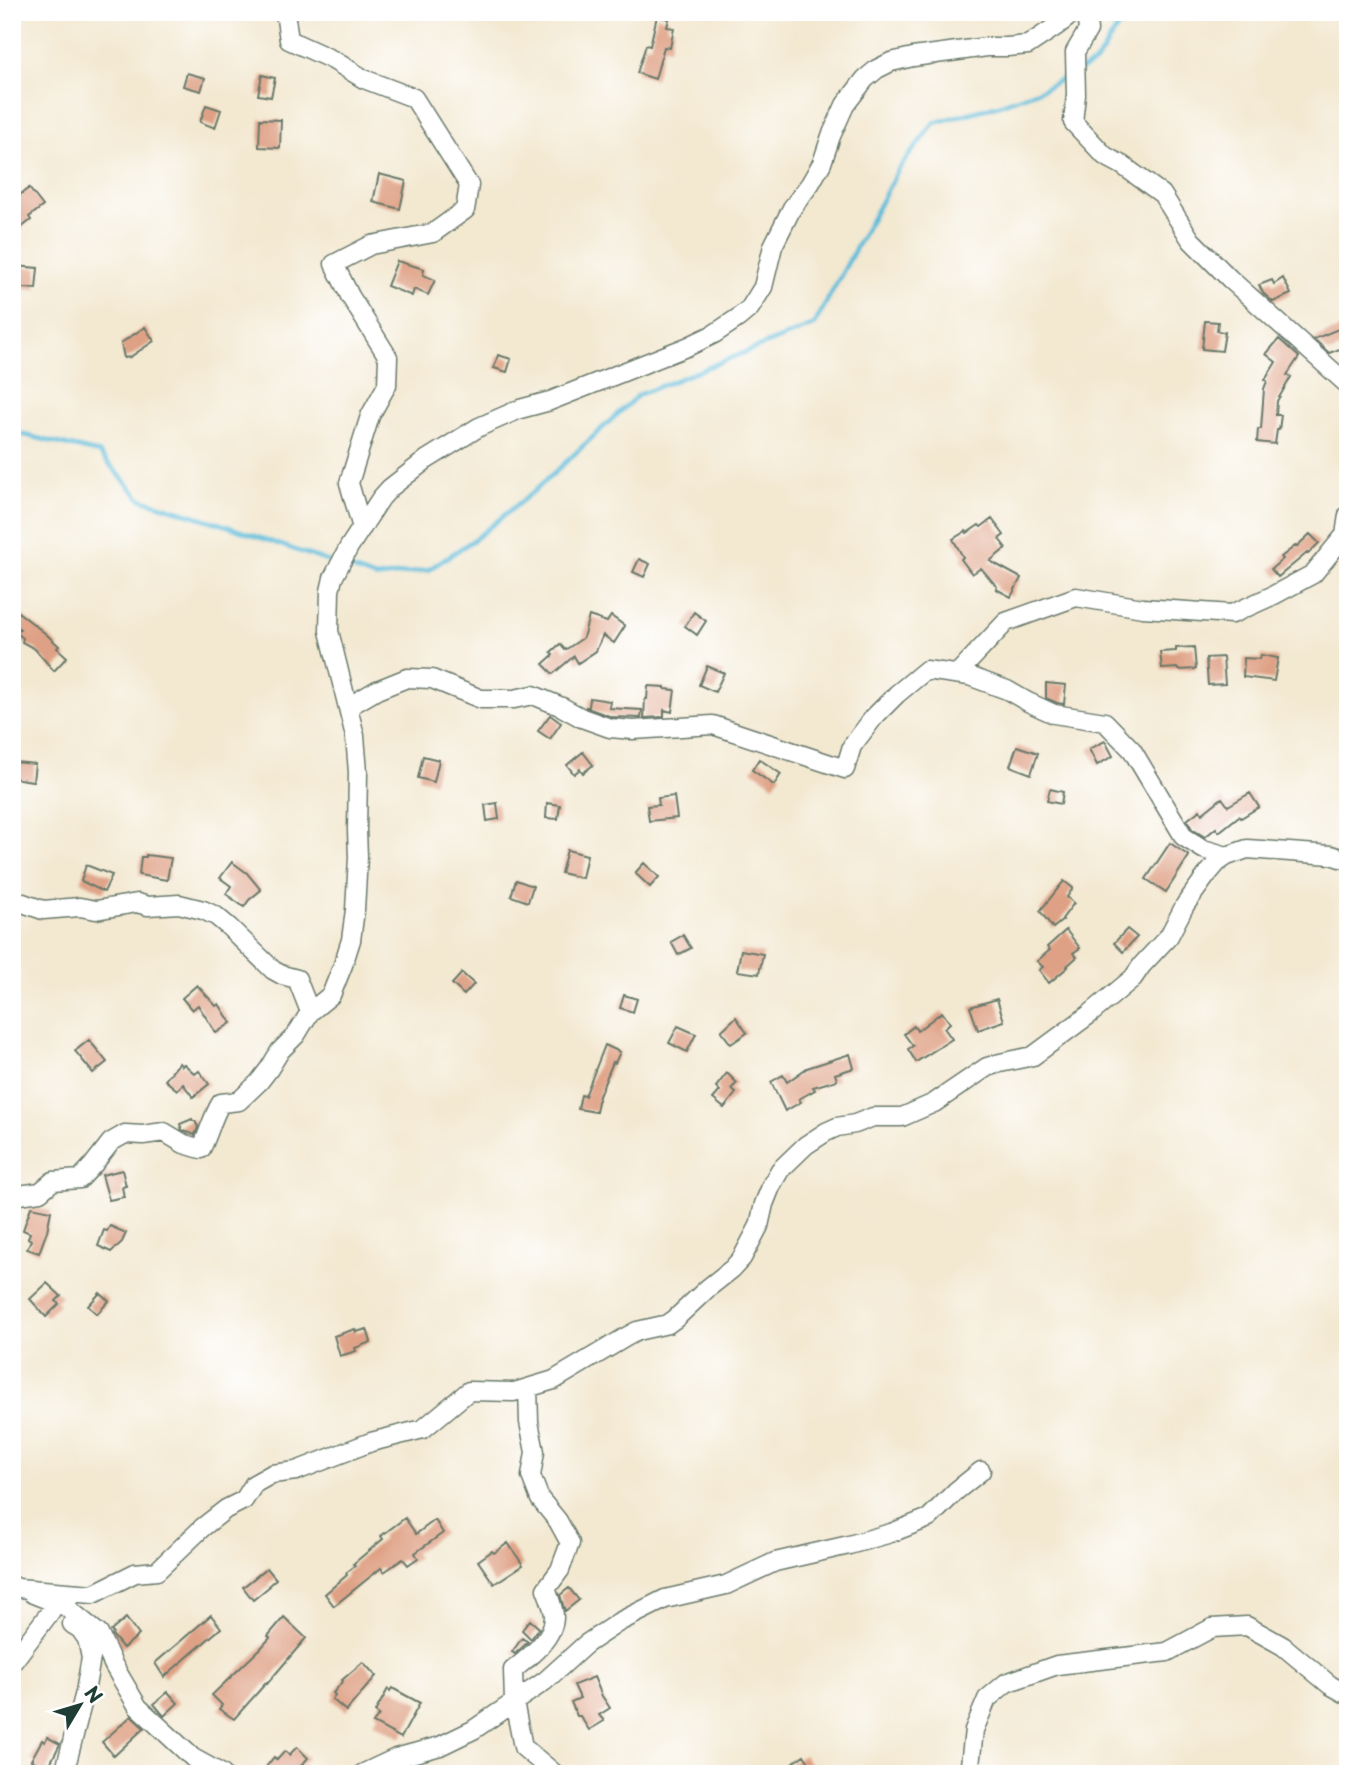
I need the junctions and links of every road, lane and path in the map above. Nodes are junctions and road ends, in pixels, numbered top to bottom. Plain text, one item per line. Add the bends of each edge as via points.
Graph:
1 (285, 12) edge
2 (1071, 12) edge
3 (1086, 12) edge
4 (1348, 385) edge
5 (1348, 515) edge
6 (362, 528) junction
7 (957, 674) junction
8 (348, 707) junction
9 (1227, 856) junction
10 (1348, 858) edge
11 (12, 896) edge
12 (310, 1012) junction
13 (12, 1196) edge
14 (528, 1388) junction
15 (981, 1471) dead end
16 (14, 1587) edge
17 (51, 1611) junction
18 (12, 1663) edge
19 (1348, 1695) edge
20 (514, 1702) junction
21 (64, 1774) edge
22 (222, 1774) edge
23 (362, 1774) edge
24 (555, 1774) edge
25 (969, 1774) edge

1 - 6 street via 289,40 364,79 414,98 469,185 465,210 433,233 371,245 334,264 388,357 387,385 370,416 349,483
2 - 6 street via 1028,45 914,57 877,69 845,105 818,170 773,246 763,287 750,308 689,346 469,432 390,488
3 - 4 street via 1088,30 1075,51 1073,122 1105,156 1162,194 1191,240
5 - 7 street via 1345,535 1313,574 1232,614 1143,608 1076,597 1006,622
6 - 8 street via 330,590 329,631
7 - 8 street via 926,670 897,694 852,746 845,769 713,725 610,728 533,695 481,699 432,679 407,678
7 - 9 street via 1007,690 1054,714 1105,722 1132,750 1184,837
8 - 12 street via 358,772 355,909 351,940 331,995
9 - 10 street via 1247,849
9 - 14 street via 1206,876 1170,936 1133,978 1049,1045 1030,1058 982,1070 934,1103 902,1117 873,1117 837,1127 806,1145 780,1170 742,1258 683,1313 668,1324 636,1331 564,1375
11 - 12 street via 43,910 80,907 96,911 137,903 203,910 229,927 273,970 297,979
12 - 13 street via 259,1082 239,1101 221,1103 201,1149 164,1132 125,1134 111,1142 80,1179 53,1181 40,1192
14 - 16 street via 469,1391 424,1429 371,1442 296,1471 272,1474 254,1484 244,1500 203,1527 157,1571 135,1573 93,1594
14 - 20 street via 528,1422 535,1452 531,1476 540,1499 570,1543 560,1570 546,1589 554,1615 551,1628 535,1653 513,1670
15 - 20 street via 929,1518 891,1533 775,1563 726,1585 665,1600 619,1622
16 - 17 street
16 - 22 street via 66,1607 99,1634 138,1707 193,1758
17 - 18 street
17 - 21 street via 80,1629 91,1658
19 - 25 street via 1283,1646 1247,1626 1212,1628 1167,1652 1057,1665 1006,1683 987,1699 974,1730
20 - 23 street via 473,1730
20 - 24 street via 523,1747

